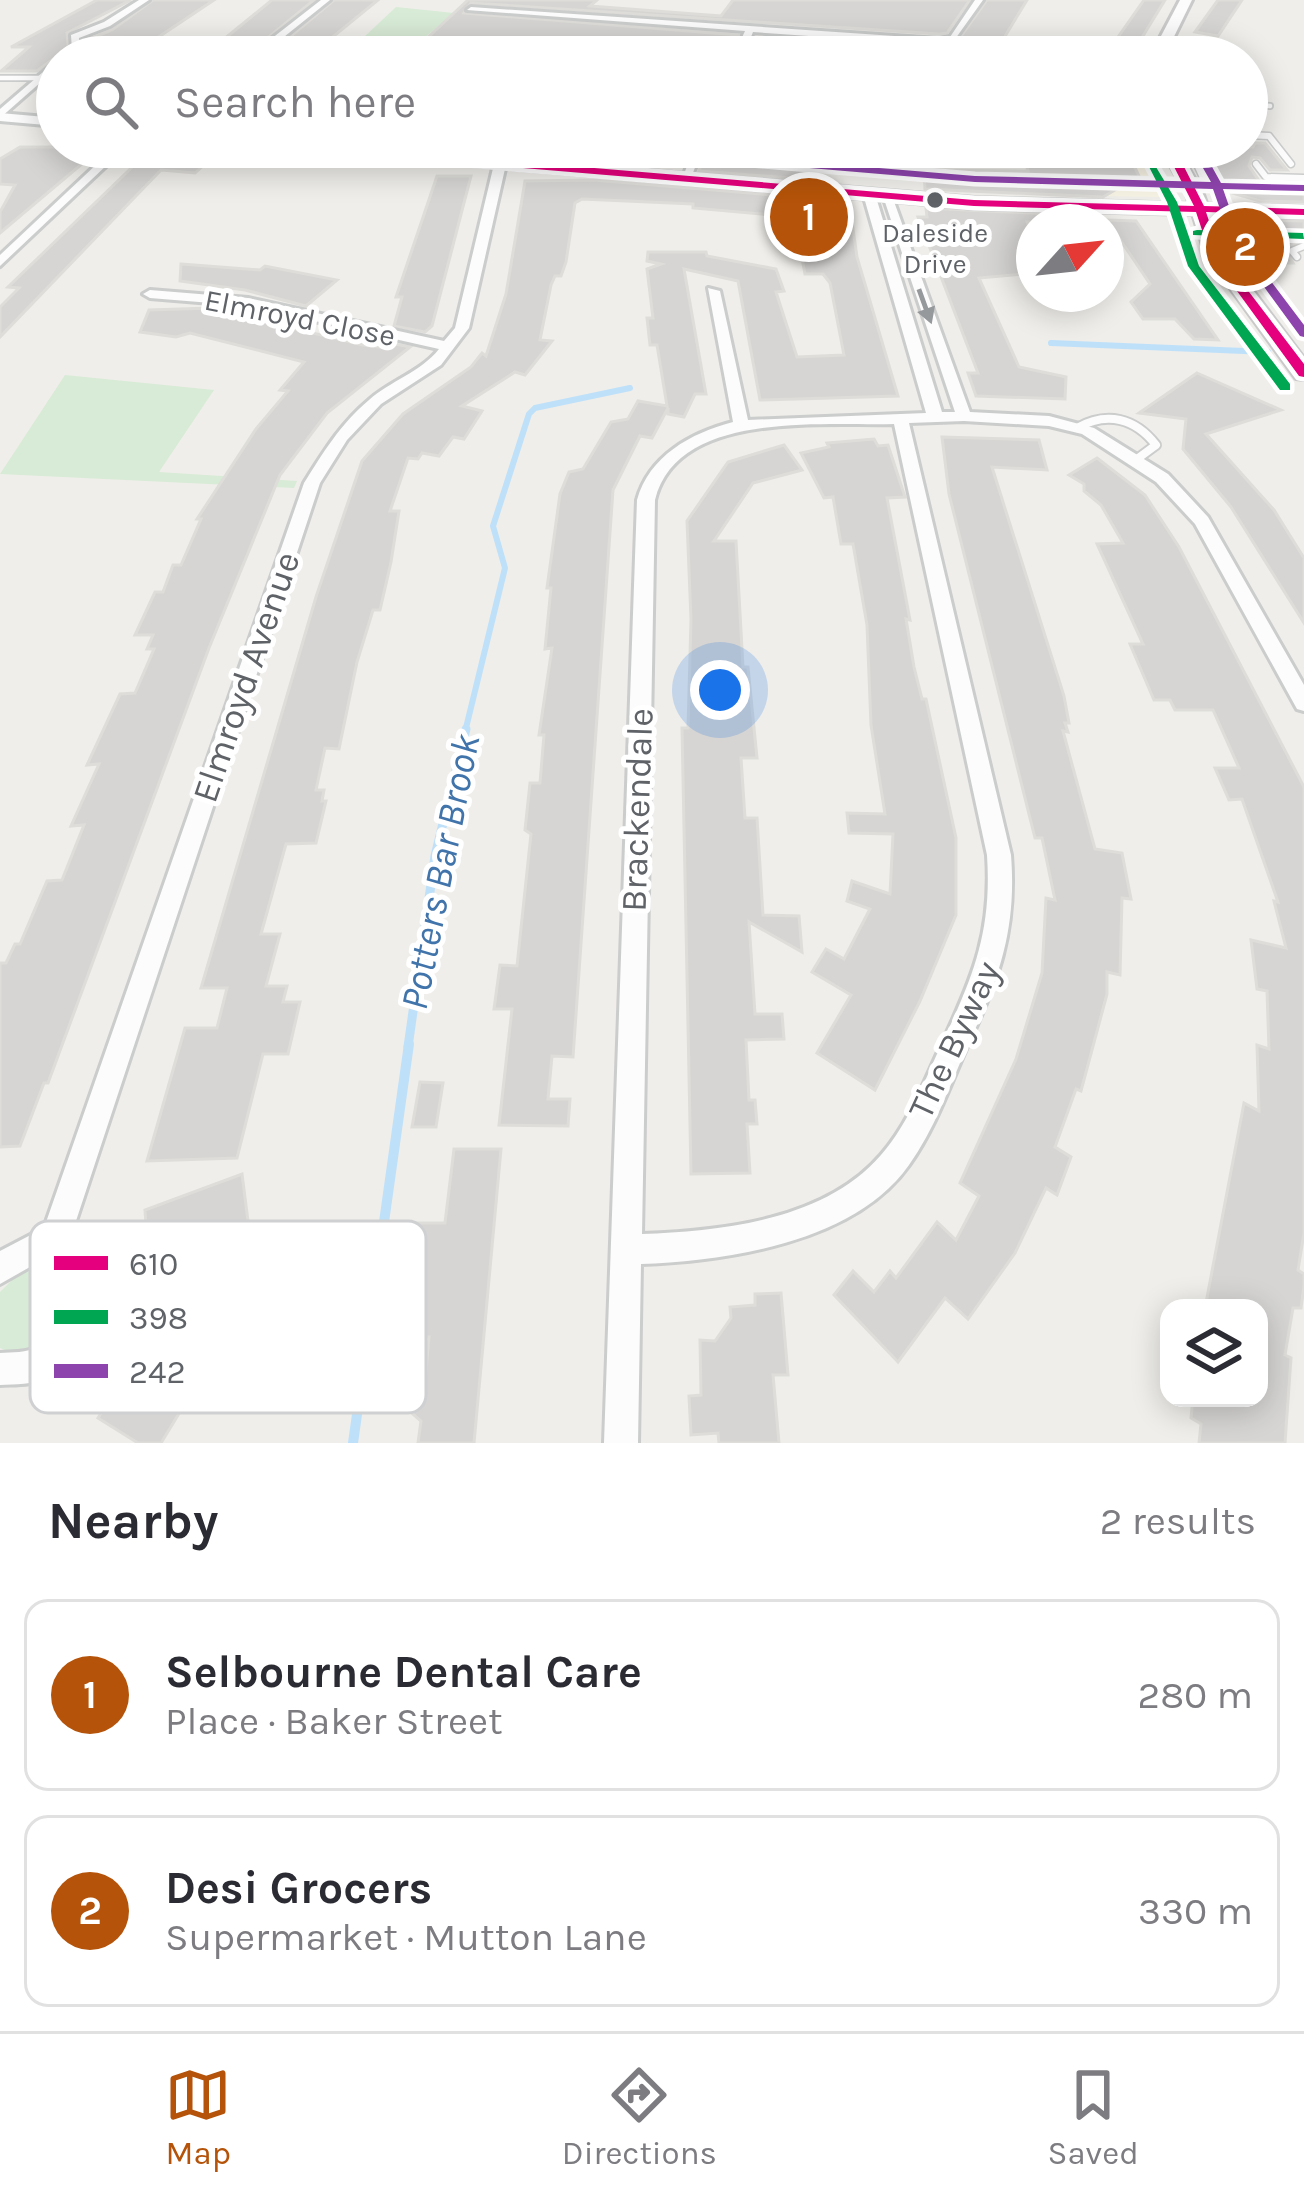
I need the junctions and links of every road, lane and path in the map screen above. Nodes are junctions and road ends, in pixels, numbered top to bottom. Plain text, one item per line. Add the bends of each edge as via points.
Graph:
1 (145, 0) edge
2 (326, 0) edge
3 (979, 0) edge
4 (1186, 0) edge
5 (555, 4) dead end
6 (471, 10) dead end
7 (544, 15) junction
8 (750, 29) junction
9 (105, 36) edge
10 (280, 36) edge
11 (747, 36) edge
12 (865, 36) edge
13 (951, 36) edge
14 (1168, 36) edge
15 (0, 78) edge
16 (36, 78) edge
17 (36, 82) edge
18 (0, 116) edge
19 (36, 120) edge
20 (1268, 136) edge
21 (1291, 164) dead end
22 (98, 168) edge
23 (499, 168) edge
24 (594, 168) edge
25 (690, 168) edge
26 (1183, 168) edge
27 (1259, 168) edge
28 (686, 176) junction
29 (1304, 178) edge
30 (877, 195) junction
31 (1198, 209) junction
32 (1304, 212) edge
33 (1304, 246) edge
34 (6, 250) edge
35 (1297, 257) dead end
36 (0, 262) edge
37 (713, 291) dead end
38 (150, 294) dead end
39 (449, 347) junction
40 (1304, 374) edge
41 (935, 416) junction
42 (964, 416) junction
43 (900, 417) junction
44 (742, 424) junction
45 (1077, 428) junction
46 (1137, 459) junction
47 (1304, 703) edge
48 (61, 1221) edge
49 (30, 1250) edge
50 (624, 1250) junction
51 (0, 1269) edge
52 (30, 1367) edge
53 (0, 1370) edge
54 (621, 1443) edge

1 - 9 street via 107,24
2 - 10 street
3 - 13 street
4 - 14 main road
5 - 7 street
6 - 7 street
7 - 8 street
8 - 11 street
8 - 12 street
15 - 16 lane
17 - 18 street
18 - 19 street
20 - 21 lane
22 - 34 street
23 - 39 street via 462,328
24 - 28 street
25 - 28 street
26 - 31 main road
27 - 29 lane via 1266,177
28 - 30 street
30 - 31 street
30 - 41 street
30 -> 42 street
31 - 32 street
31 - 40 main road via 1215,254
33 - 35 lane via 1292,251
34 - 36 street
37 - 44 street
38 - 39 street, Elmroyd Close via 248,302
39 - 48 street, Elmroyd Avenue via 376,401 340,437 312,483
41 - 42 street, Brackendale
41 - 43 street, Brackendale
42 - 45 street, Brackendale
43 - 44 street, Brackendale
43 - 50 street, The Byway via 999,855 995,956 917,1123 890,1167 863,1190 842,1206 730,1240
44 - 50 street, Brackendale via 677,453 651,481 646,500
45 - 46 street, Brackendale
45 - 46 lane via 1090,419 1132,422 1156,445
46 - 47 street, Brackendale via 1202,521
49 - 51 street
50 - 54 street, Brackendale
52 - 53 street

